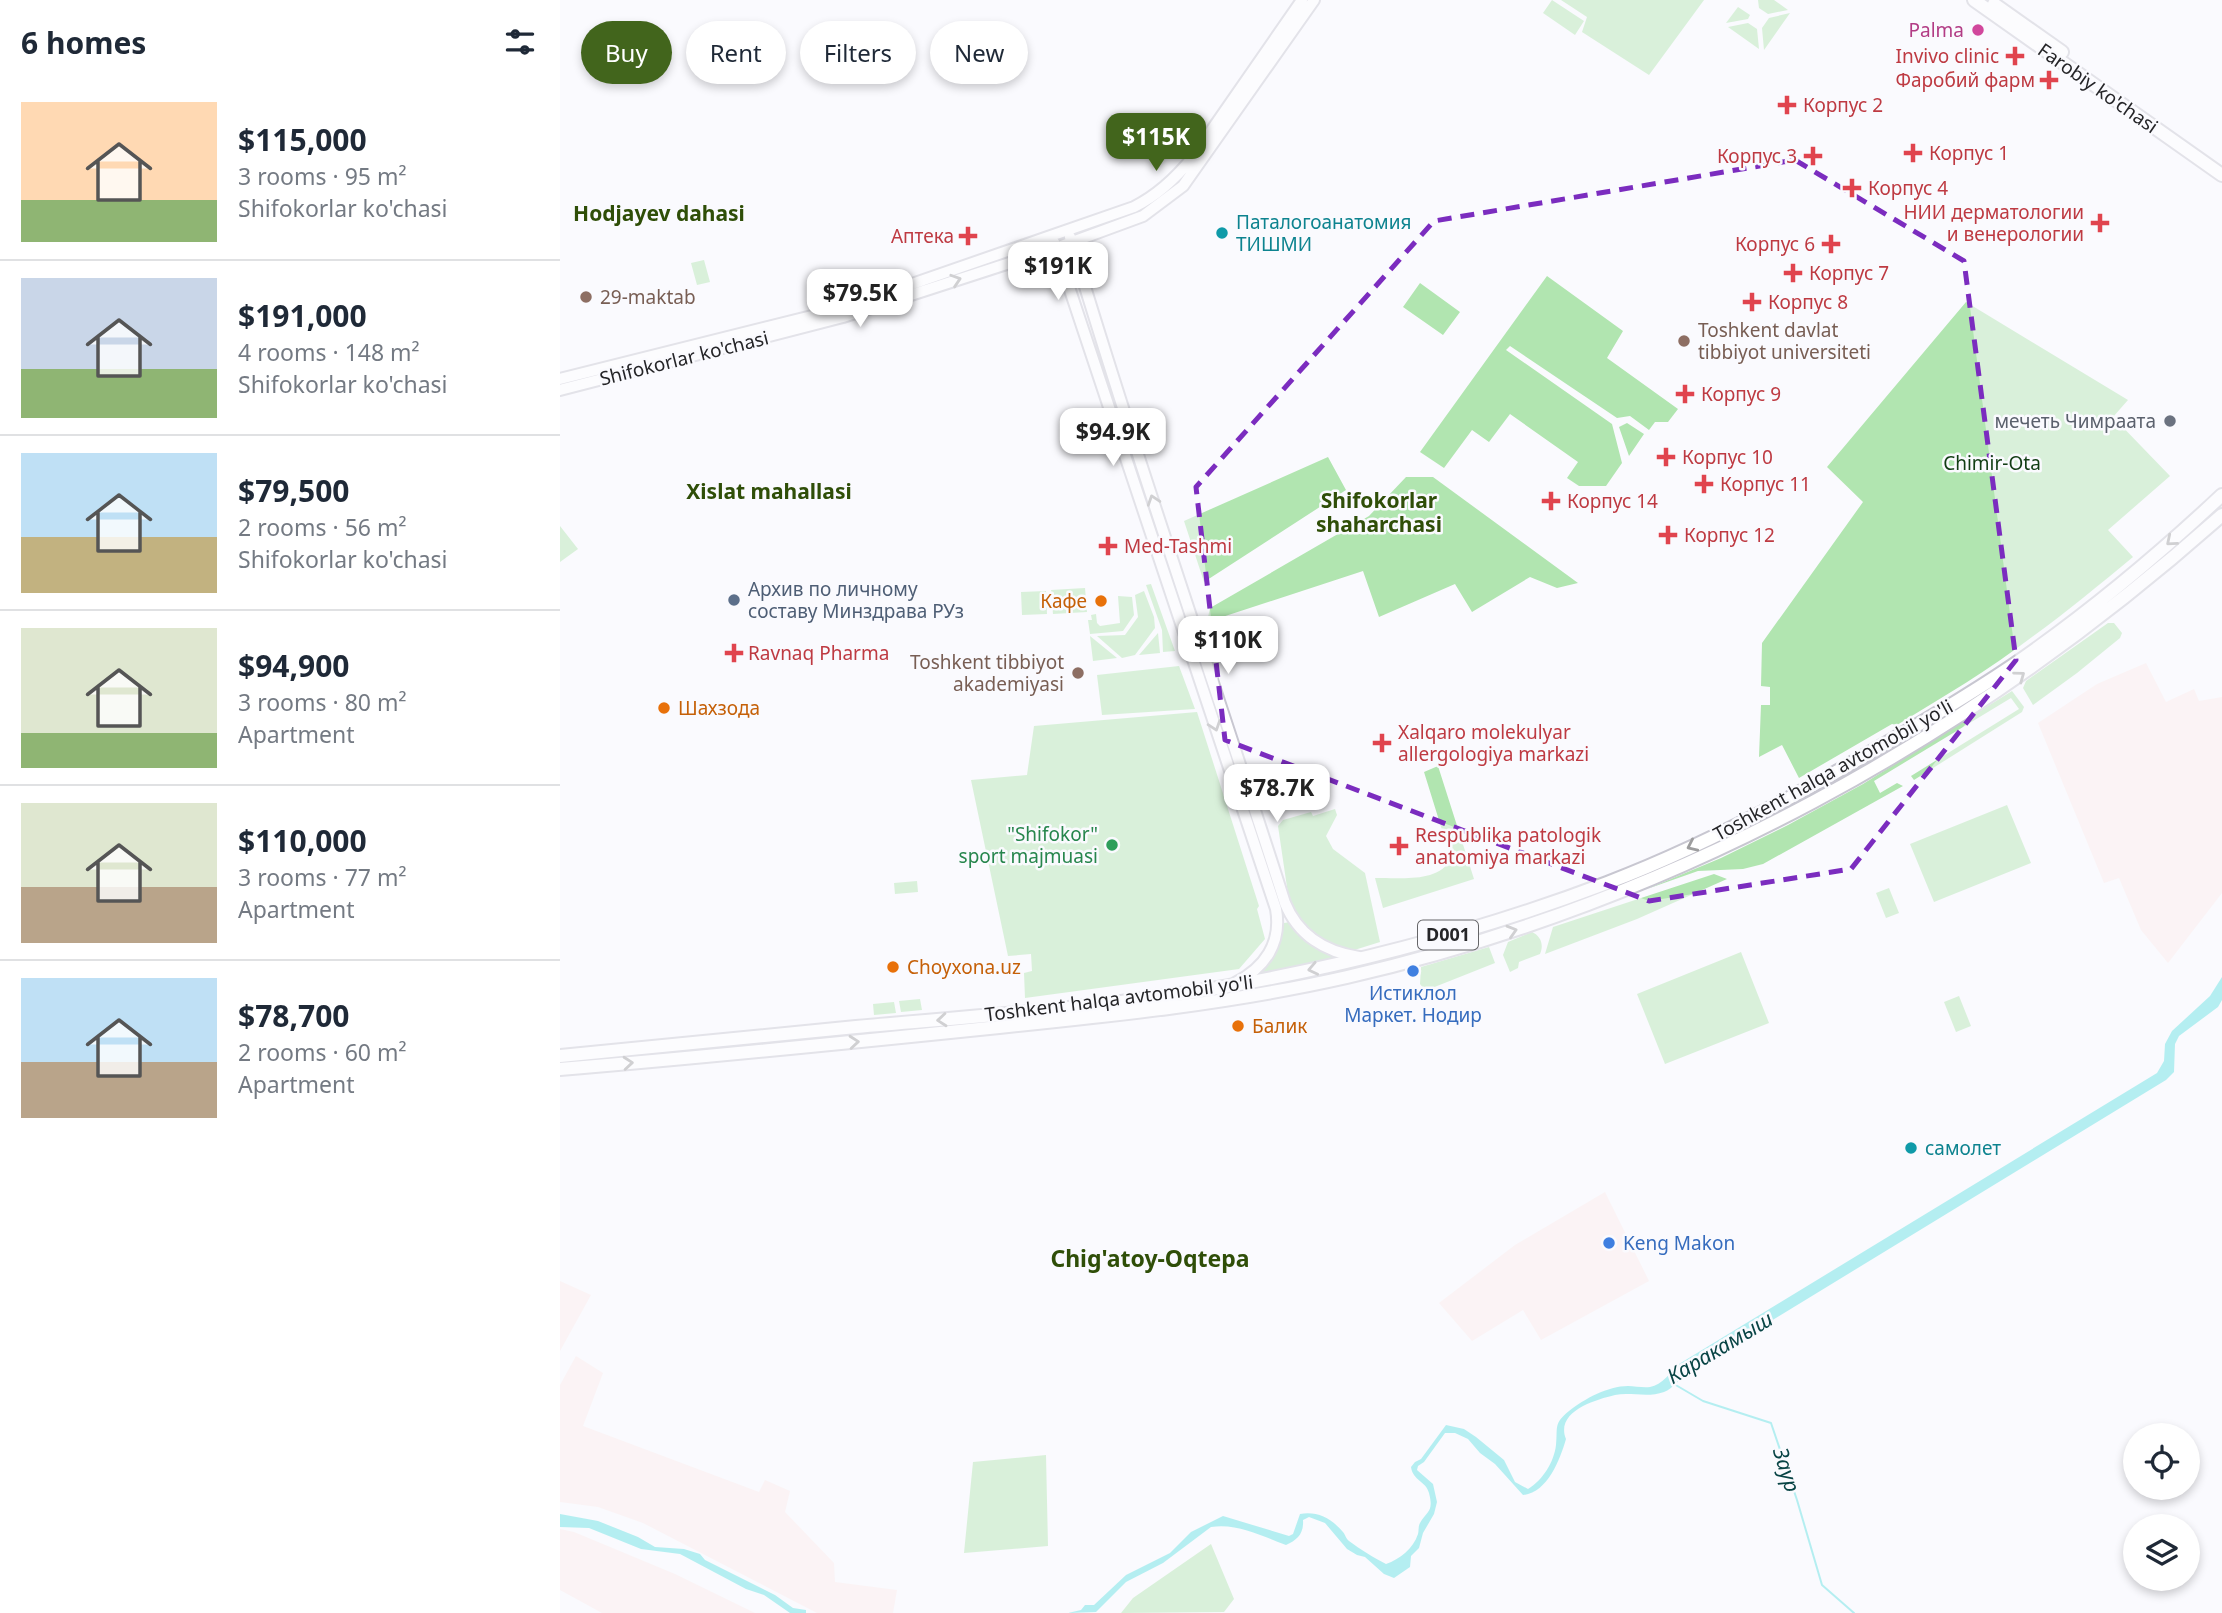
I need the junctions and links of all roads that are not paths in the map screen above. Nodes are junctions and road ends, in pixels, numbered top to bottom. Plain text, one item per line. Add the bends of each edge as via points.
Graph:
1 (1302, 0) edge
2 (1314, 0) edge
3 (1974, 0) edge
4 (1989, 0) edge
5 (2222, 165) edge
6 (2222, 176) edge
7 (1068, 230) junction
8 (1052, 236) junction
9 (1071, 242) junction
10 (1056, 248) junction
11 (560, 379) edge
12 (560, 390) edge
13 (2222, 495) edge
14 (2222, 515) edge
15 (1167, 567) junction
16 (1990, 680) junction
17 (1998, 692) junction
18 (1573, 895) junction
19 (1280, 906) junction
20 (1577, 909) junction
21 (1365, 958) junction
22 (1227, 986) junction
23 (1100, 1010) junction
24 (560, 1056) edge
25 (560, 1069) edge

1 - 7 main road, Shifokorlar ko'chasi via 1175,178 1135,207
2 - 9 main road, Shifokorlar ko'chasi via 1182,186 1143,216
3 - 6 main road, Farobiy ko'chasi
4 - 5 main road, Farobiy ko'chasi
7 - 8 main road, Shifokorlar ko'chasi
7 - 9 main road
8 - 10 main road
8 - 11 main road, Shifokorlar ko'chasi via 840,309
9 - 10 main road, Shifokorlar ko'chasi
15 -> 9 main road
12 -> 10 main road, Shifokorlar ko'chasi via 843,317
10 - 15 main road
13 -> 16 main road, Toshkent halqa avtomobil yo'li / D001 via 2069,624
17 -> 14 main road, Toshkent halqa avtomobil yo'li / D001 via 2076,635
15 - 19 main road via 1239,757
16 - 17 main road
16 -> 18 main road, Toshkent halqa avtomobil yo'li / D001 via 1765,811 1644,868
17 - 20 main road, Toshkent halqa avtomobil yo'li / D001 via 1767,826
18 - 20 main road
18 - 21 main road, Toshkent halqa avtomobil yo'li / D001
19 - 21 main road via 1320,945
19 - 22 main road via 1272,951 1248,976
23 -> 20 main road, Toshkent halqa avtomobil yo'li / D001 via 1186,1007 1348,977
21 -> 22 main road, Toshkent halqa avtomobil yo'li / D001
22 - 23 main road, Toshkent halqa avtomobil yo'li / D001
23 -> 24 main road, Toshkent halqa avtomobil yo'li / D001
25 -> 23 main road, Toshkent halqa avtomobil yo'li / D001

